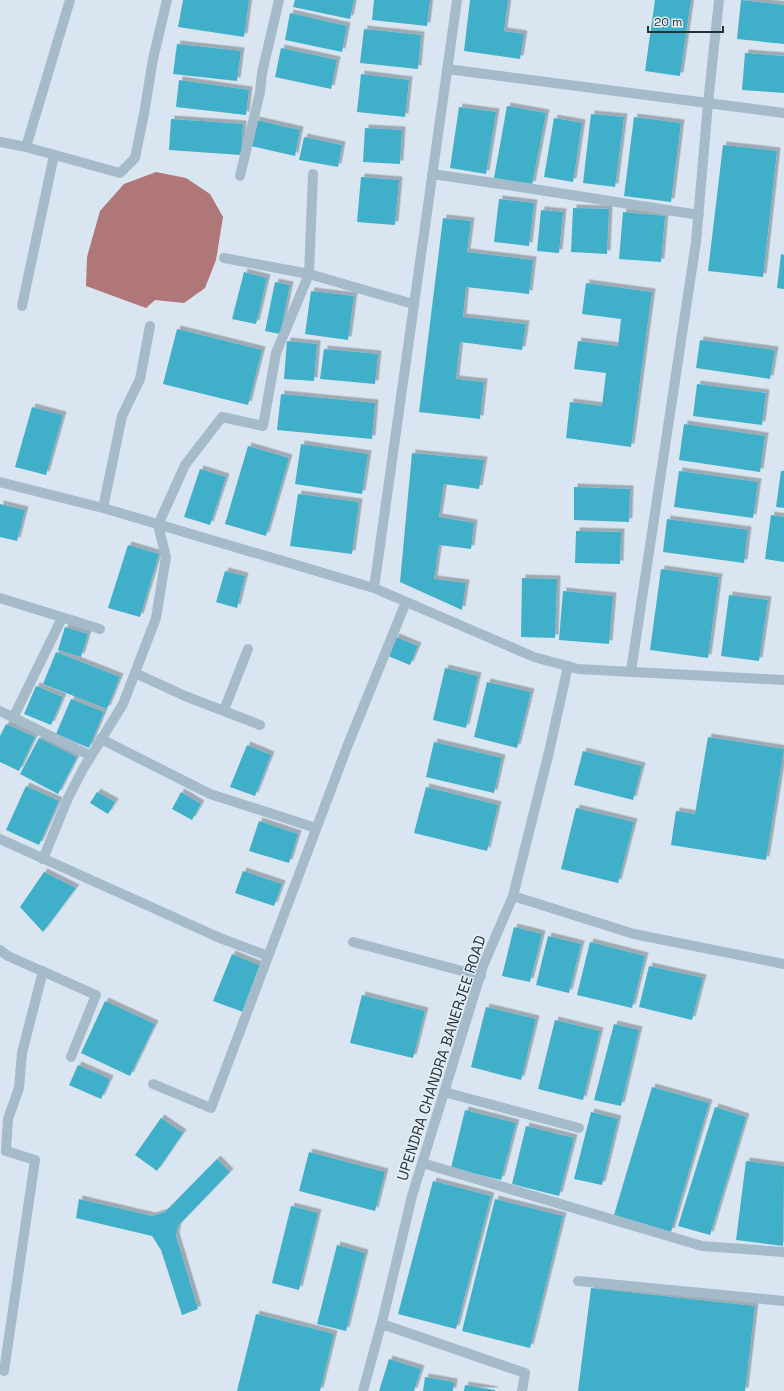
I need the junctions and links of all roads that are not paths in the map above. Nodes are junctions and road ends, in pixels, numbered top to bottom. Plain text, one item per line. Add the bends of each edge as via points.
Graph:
1 (70, 0) edge
2 (167, 0) edge
3 (278, 0) edge
4 (457, 0) edge
5 (720, 0) edge
6 (447, 69) junction
7 (708, 103) junction
8 (784, 113) edge
9 (0, 142) edge
10 (26, 147) junction
11 (54, 155) junction
12 (313, 174) dead end
13 (432, 174) junction
14 (240, 176) dead end
15 (699, 215) junction
16 (224, 258) dead end
17 (309, 274) junction
18 (413, 304) junction
19 (22, 306) dead end
20 (150, 326) dead end
21 (0, 482) edge
22 (103, 508) junction
23 (158, 526) junction
24 (374, 588) junction
25 (0, 598) edge
26 (406, 602) junction
27 (62, 618) junction
28 (100, 629) dead end
29 (248, 649) dead end
30 (568, 666) junction
31 (631, 671) junction
32 (135, 673) junction
33 (784, 680) edge
34 (224, 710) junction
35 (0, 711) edge
36 (13, 718) junction
37 (260, 725) dead end
38 (102, 739) junction
39 (91, 756) junction
40 (316, 828) junction
41 (0, 839) edge
42 (43, 859) junction
43 (513, 896) junction
44 (353, 942) dead end
45 (0, 950) edge
46 (268, 956) junction
47 (784, 964) edge
48 (43, 971) junction
49 (480, 976) junction
50 (71, 1057) dead end
51 (153, 1084) dead end
52 (444, 1092) junction
53 (579, 1128) dead end
54 (422, 1163) junction
55 (784, 1252) edge
56 (578, 1281) dead end
57 (784, 1301) edge
58 (382, 1324) junction
59 (4, 1371) dead end
60 (363, 1391) edge
61 (522, 1391) edge

1 - 10 street
2 - 11 street via 153,59 135,158 120,173
3 - 14 street
4 - 6 street
5 - 7 street
6 - 7 street
6 - 13 street
7 - 8 street
7 - 15 street
9 - 10 street
10 - 11 street
11 - 19 street
12 - 17 street
13 - 15 street
13 - 18 street
15 - 31 street
16 - 17 street
17 - 18 street
17 - 23 street via 276,353 263,426 222,417 185,465
18 - 24 street
20 - 22 street via 140,379 122,416
21 - 22 street
22 - 23 street
23 - 24 street
23 - 32 street via 166,557 164,574 156,618
24 - 26 street
25 - 27 street
26 - 30 street via 534,657
26 - 40 street
27 - 28 street
27 - 36 street
29 - 34 street
30 - 31 street via 578,669
30 - 43 street, UPENDRA CHANDRA BANERJEE ROAD
31 - 33 street
32 - 34 street via 185,696
32 - 38 street via 123,704
34 - 37 street
35 - 36 street
36 - 39 street
38 - 39 street
38 - 40 street via 210,794
39 - 42 street via 68,798
40 - 46 street
41 - 42 street
42 - 46 street via 220,938
43 - 47 street via 634,934
43 - 49 street, UPENDRA CHANDRA BANERJEE ROAD
44 - 49 street
45 - 48 street
46 - 51 street via 211,1108
48 - 50 street via 96,995
48 - 59 street via 22,1053 19,1088 8,1119 6,1151 34,1160
49 - 52 street, UPENDRA CHANDRA BANERJEE ROAD
52 - 53 street
52 - 54 street, UPENDRA CHANDRA BANERJEE ROAD
54 - 55 street via 702,1246
54 - 58 street, UPENDRA CHANDRA BANERJEE ROAD
56 - 57 street
58 - 60 street, UPENDRA CHANDRA BANERJEE ROAD
58 - 61 street via 525,1373

